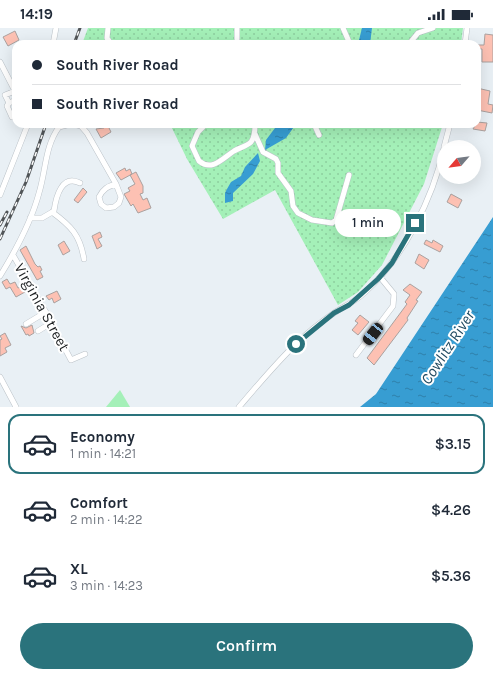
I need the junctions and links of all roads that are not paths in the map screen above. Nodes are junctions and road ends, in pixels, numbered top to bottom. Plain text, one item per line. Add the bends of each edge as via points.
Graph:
1 (56, 28) edge
2 (108, 28) edge
3 (237, 28) edge
4 (343, 28) edge
5 (433, 28) edge
6 (467, 28) edge
7 (237, 39) dead end
8 (54, 40) edge
9 (108, 40) edge
10 (348, 40) edge
11 (412, 40) edge
12 (466, 40) edge
13 (0, 62) edge
14 (12, 84) edge
15 (12, 93) edge
16 (12, 102) edge
17 (9, 103) junction
18 (12, 117) dead end
19 (26, 128) edge
20 (58, 128) edge
21 (83, 128) edge
22 (202, 128) edge
23 (255, 128) edge
24 (316, 128) edge
25 (449, 128) edge
26 (255, 132) junction
27 (319, 135) dead end
28 (446, 140) edge
29 (349, 175) dead end
30 (437, 175) edge
31 (80, 183) dead end
32 (116, 184) junction
33 (0, 196) edge
34 (52, 212) junction
35 (30, 218) junction
36 (13, 255) junction
37 (84, 259) dead end
38 (0, 276) edge
39 (380, 277) junction
40 (46, 312) junction
41 (51, 323) junction
42 (26, 324) dead end
43 (38, 331) dead end
44 (85, 354) dead end
45 (356, 355) dead end
46 (0, 377) edge
47 (16, 407) edge
48 (239, 407) edge

1 - 8 street
2 - 9 street
3 - 7 street
4 - 10 street
5 - 11 street via 418,33
6 - 12 street
13 - 14 street
15 - 17 street via 5,95
16 - 17 street
17 - 18 street via 7,106
19 - 33 street
20 - 35 street via 51,138 39,194
21 - 32 street
22 - 26 street via 192,146 199,161 204,164 224,160 248,144
23 - 26 street
24 - 27 street
25 - 28 street
26 - 29 street via 263,152 276,158 278,173 291,191 295,210 312,220 332,223 336,220
30 - 39 street via 409,235
31 - 34 street via 73,180 63,185
32 - 32 street via 121,197 119,203 106,208 101,204 99,197 108,186
34 - 35 street via 42,218
34 - 37 street via 66,222 79,238
35 - 36 street
36 - 38 street
36 - 40 street, Virginia Street
39 - 45 street via 394,294 393,306
39 - 48 street via 354,301 334,313 296,344
40 - 41 street, Virginia Street
40 - 42 street
41 - 43 street
41 - 44 street, Virginia Street via 71,360
46 - 47 street

